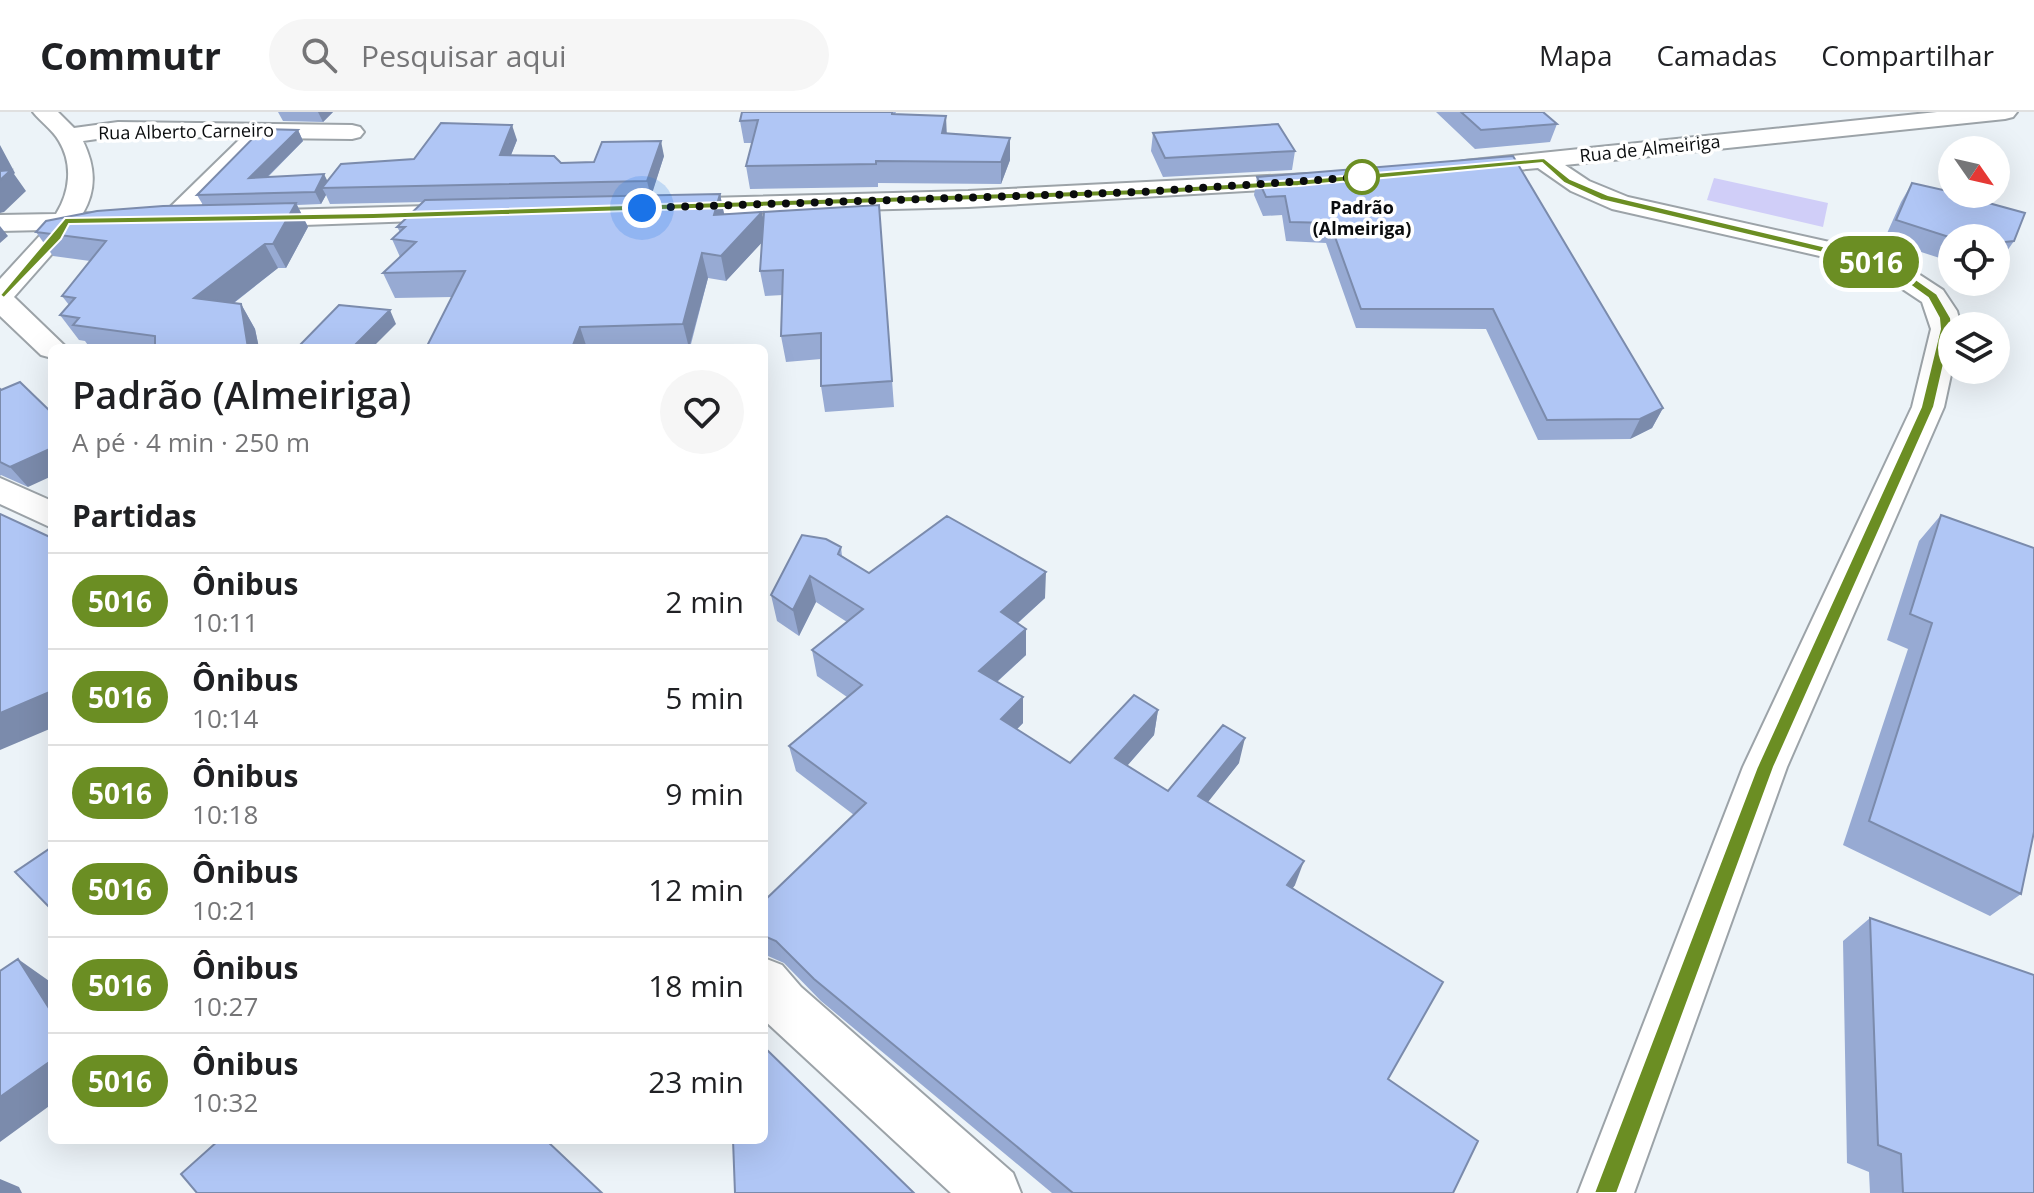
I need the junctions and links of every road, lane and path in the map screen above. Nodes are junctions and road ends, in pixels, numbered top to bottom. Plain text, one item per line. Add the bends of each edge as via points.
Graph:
1 (45, 112) edge
2 (2005, 112) edge
3 (261, 131) junction
4 (352, 132) dead end
5 (69, 136) junction
6 (1544, 160) junction
7 (1436, 170) edge
8 (1329, 180) edge
9 (637, 208) edge
10 (483, 213) edge
11 (172, 220) junction
12 (65, 221) junction
13 (0, 223) edge
14 (0, 298) edge
15 (48, 345) edge
16 (0, 490) edge
17 (48, 514) edge
18 (768, 987) edge
19 (993, 1193) edge
20 (1606, 1193) edge

1 - 5 street
2 - 6 street, Rua de Almeiriga
3 - 4 street, Rua Alberto Carneiro
3 - 5 street, Rua Alberto Carneiro via 118,129
3 - 11 street
5 - 12 street via 78,147 83,185
6 - 7 street, Rua de Almeiriga
6 - 20 street via 1567,181 1621,203 1885,267 1922,287 1940,306 1946,329 1928,407 1765,767
8 - 9 street via 968,199
10 - 11 street
11 - 12 street
12 - 13 street
12 - 14 street via 57,237
14 - 15 street
16 - 17 street
18 - 19 street

